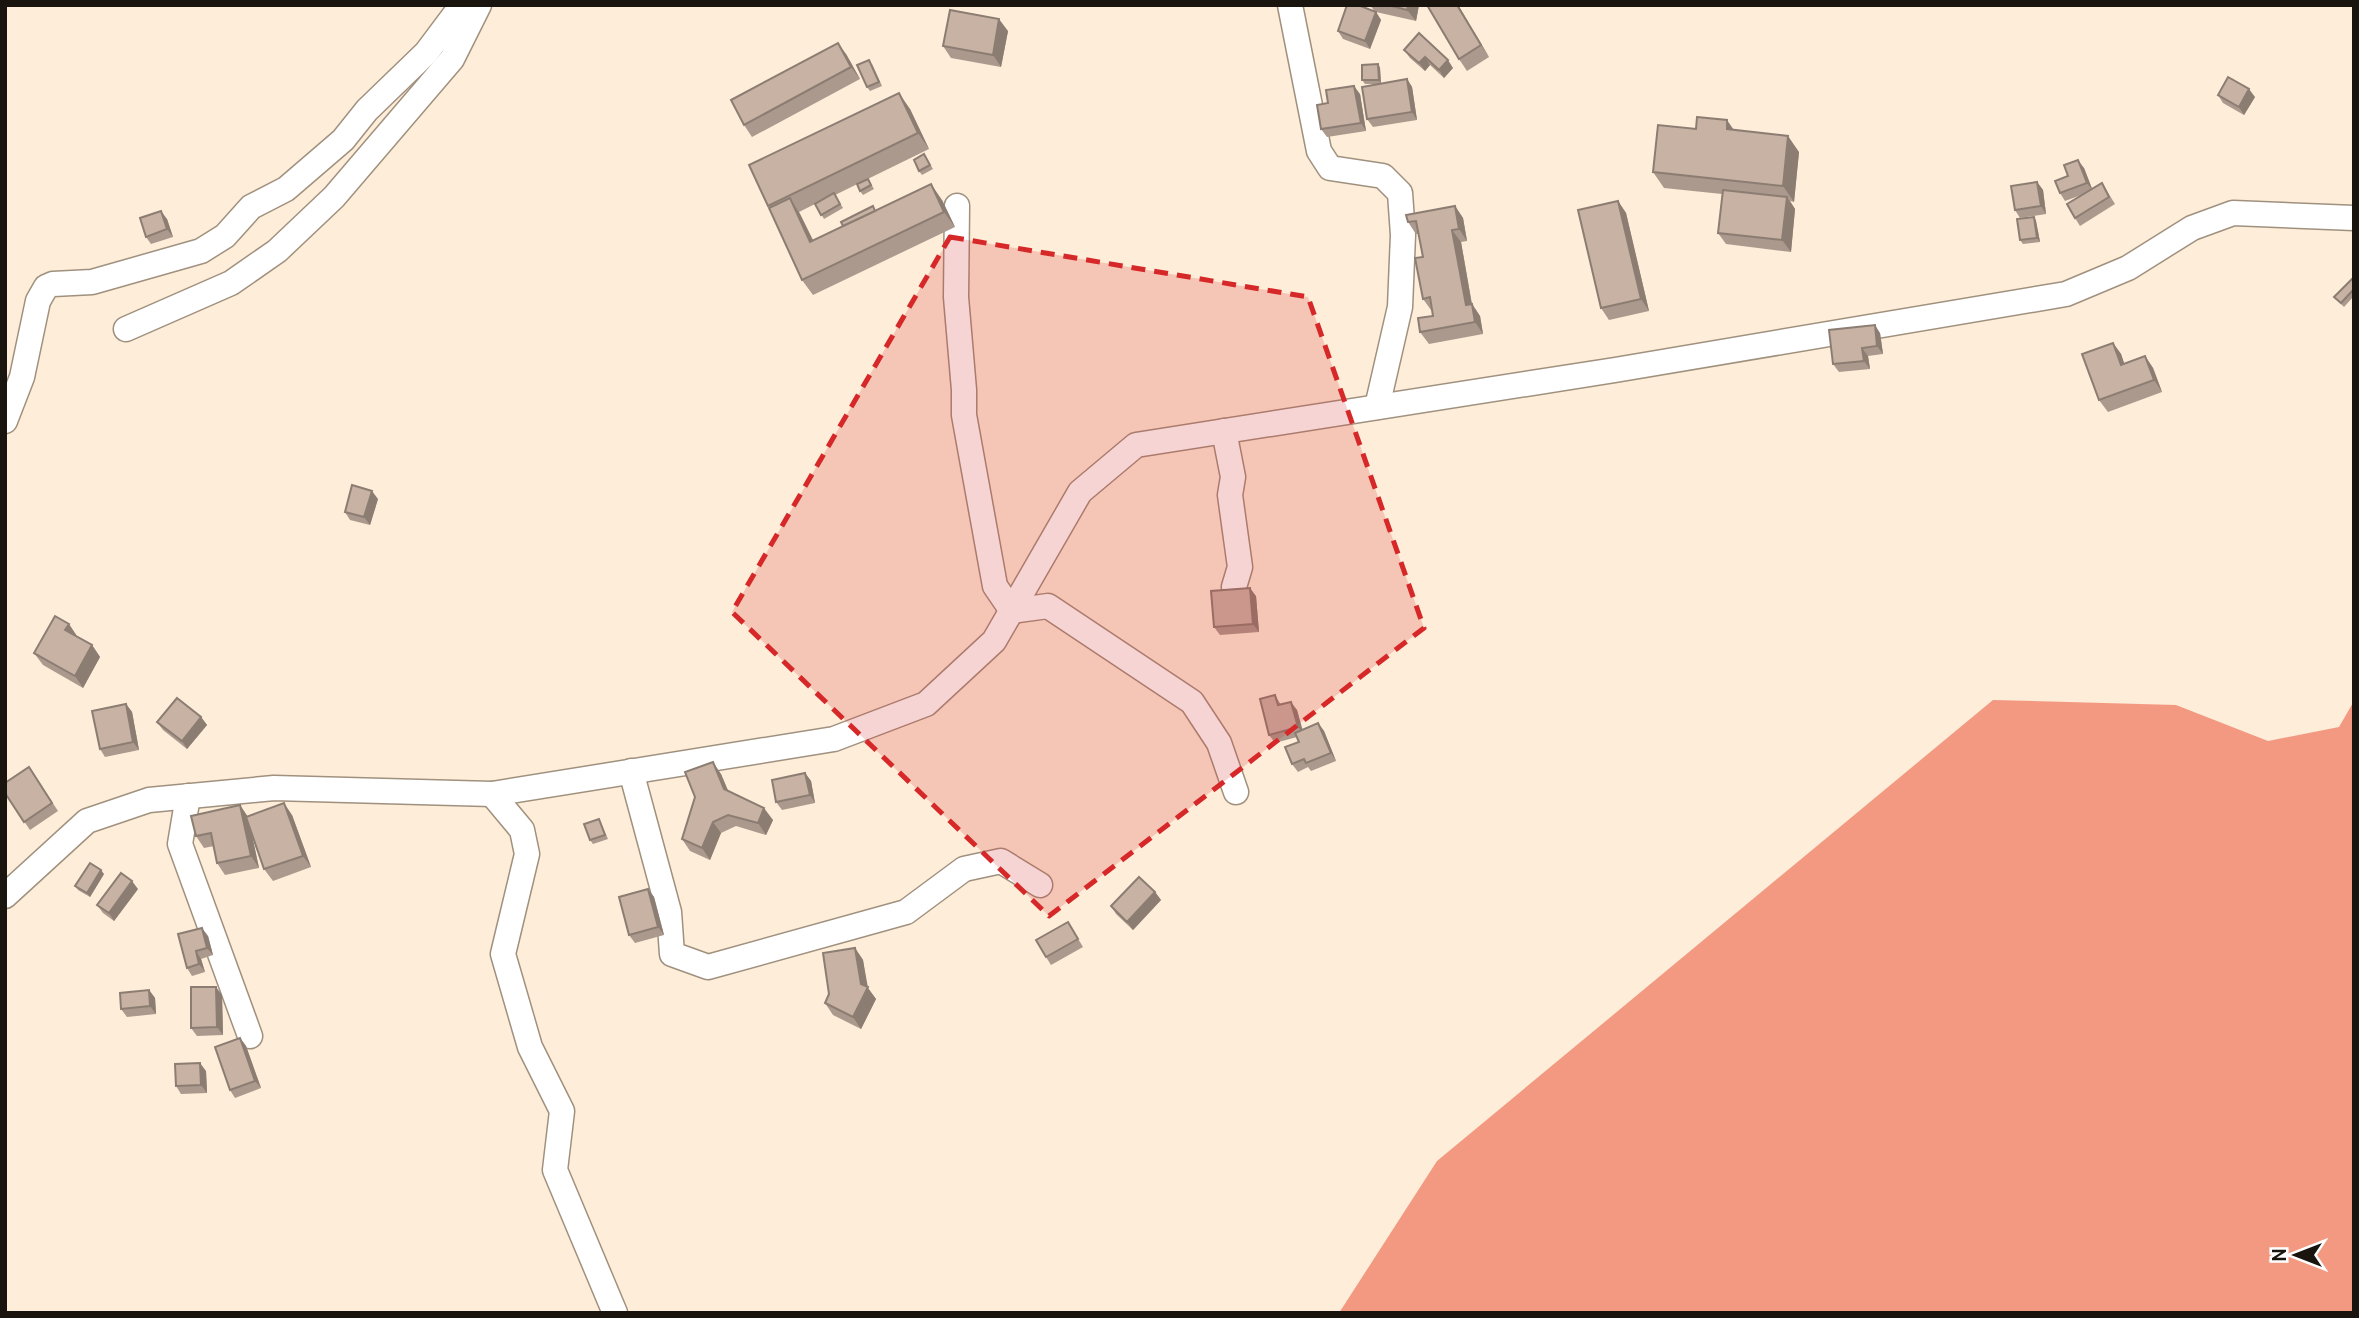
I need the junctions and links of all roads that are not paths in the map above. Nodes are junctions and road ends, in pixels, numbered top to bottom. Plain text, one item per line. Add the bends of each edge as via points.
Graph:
1 (462, 5) edge
2 (479, 5) edge
3 (1290, 5) edge
4 (957, 206) dead end
5 (2354, 218) edge
6 (126, 329) dead end
7 (14, 373) edge
8 (1377, 407) junction
9 (5, 421) edge
10 (1224, 431) junction
11 (1234, 587) edge
12 (1012, 611) junction
13 (631, 771) junction
14 (1236, 792) dead end
15 (492, 794) junction
16 (188, 796) junction
17 (1040, 885) dead end
18 (5, 896) edge
19 (250, 1036) dead end
20 (615, 1313) edge

1 - 7 street via 426,53 343,140 286,189 251,207 213,245 92,282 46,287
2 - 6 street via 452,59 334,197 277,251 231,283
3 - 8 street via 1318,151 1329,168 1383,176 1400,193 1400,307
4 - 12 street via 956,297 964,415 995,586
5 - 8 street via 2233,213 2192,228 2128,268 2066,294
7 - 9 street
8 - 10 street
10 - 11 street via 1241,567
10 - 12 street via 1136,445 1080,492
12 - 13 street via 994,641 926,704 834,739
12 - 14 street via 1048,607 1192,702 1219,743
13 - 15 street
13 - 17 street via 669,912 672,954 708,967 906,912 964,869 1001,861
15 - 16 street via 274,788
15 - 20 street via 522,830 527,854 503,954 530,1047 562,1111 555,1170
16 - 18 street via 149,800 87,821
16 - 19 street via 180,844

